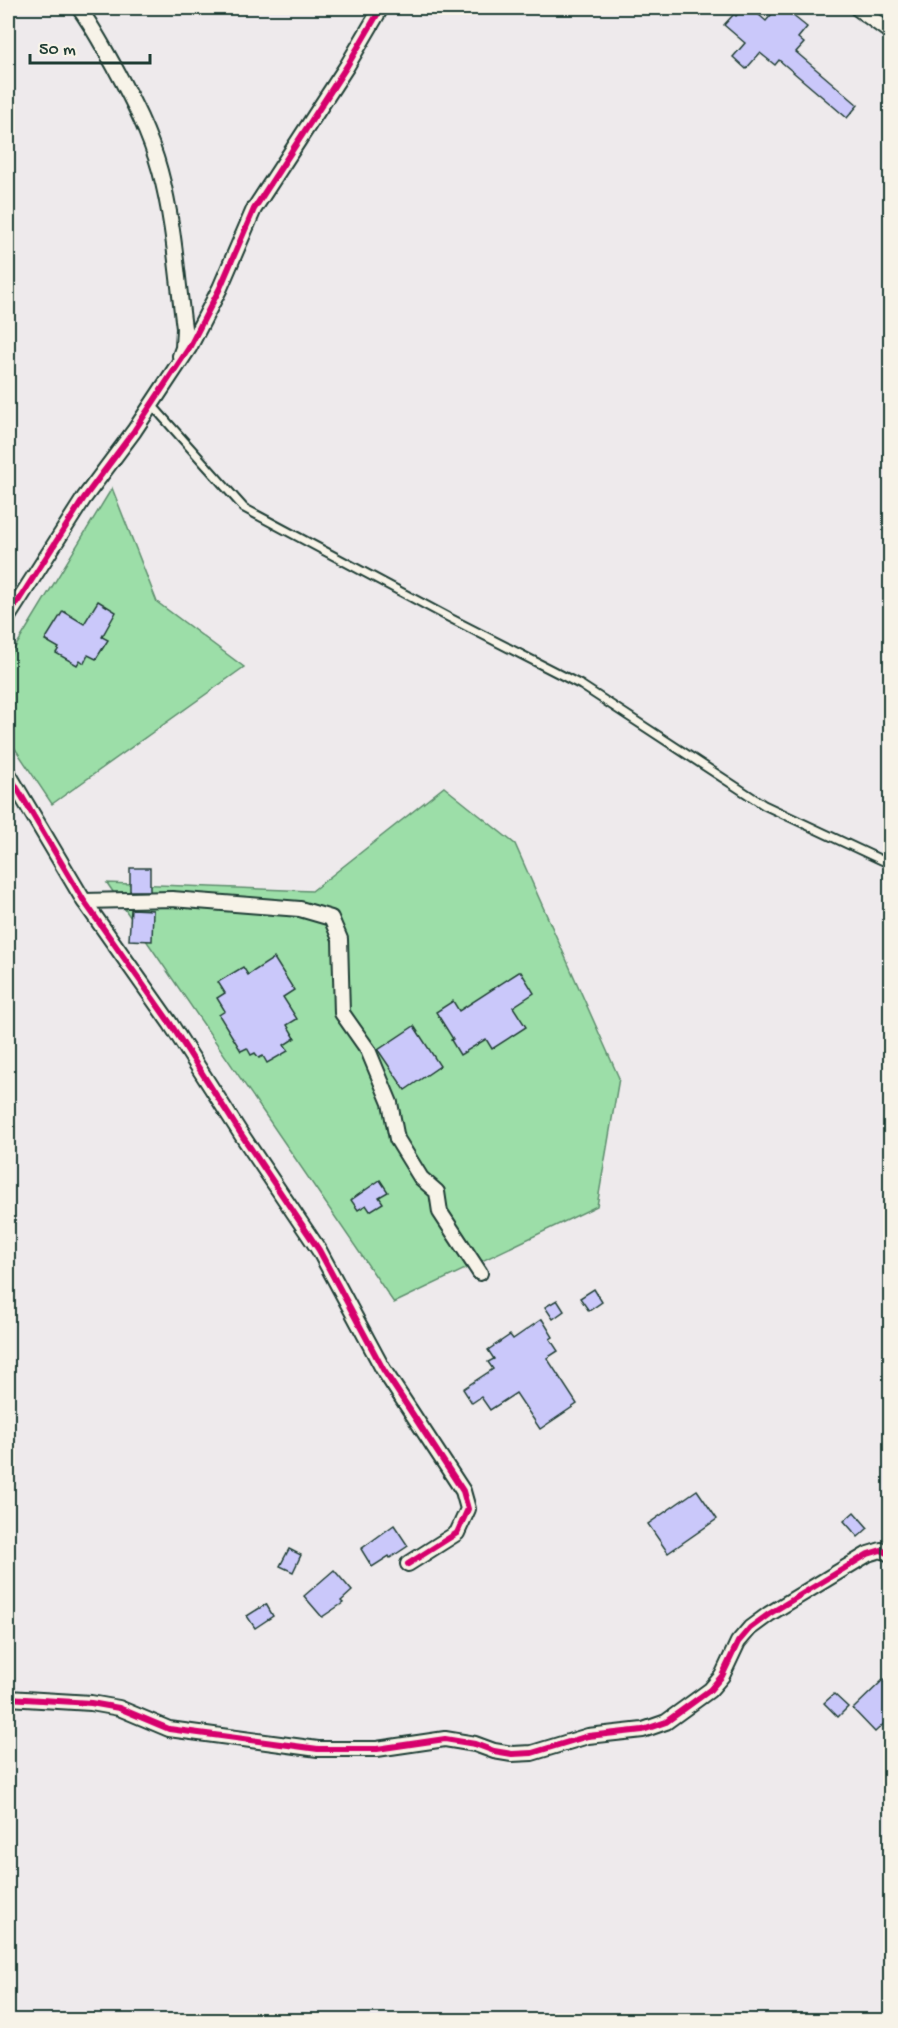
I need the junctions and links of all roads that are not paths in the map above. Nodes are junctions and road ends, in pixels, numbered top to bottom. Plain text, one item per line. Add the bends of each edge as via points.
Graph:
1 (79, 8) edge
2 (381, 8) edge
3 (857, 8) edge
4 (891, 32) edge
5 (175, 372) junction
6 (152, 405) junction
7 (8, 617) edge
8 (8, 774) edge
9 (891, 864) edge
10 (84, 901) junction
11 (480, 1273) dead end
12 (891, 1554) edge
13 (408, 1564) dead end
14 (8, 1698) edge

1 - 5 street via 129,94 160,170 184,328 183,348
2 - 5 street via 254,209 220,288
3 - 4 street
5 - 6 street
6 - 7 street via 84,498
6 - 9 lane via 244,508 581,685 764,805
8 - 10 street
10 - 11 street via 172,899 300,909 331,918 340,939 342,1013 368,1050 390,1103 397,1139 421,1178 437,1192 440,1212
10 - 13 street via 170,1023 319,1250 383,1369 463,1491 468,1509 457,1533
12 - 14 street via 881,1550 868,1554 750,1628 710,1690 666,1722 643,1730 588,1736 532,1753 503,1753 445,1739 377,1749 318,1749 169,1729 119,1708 91,1702

